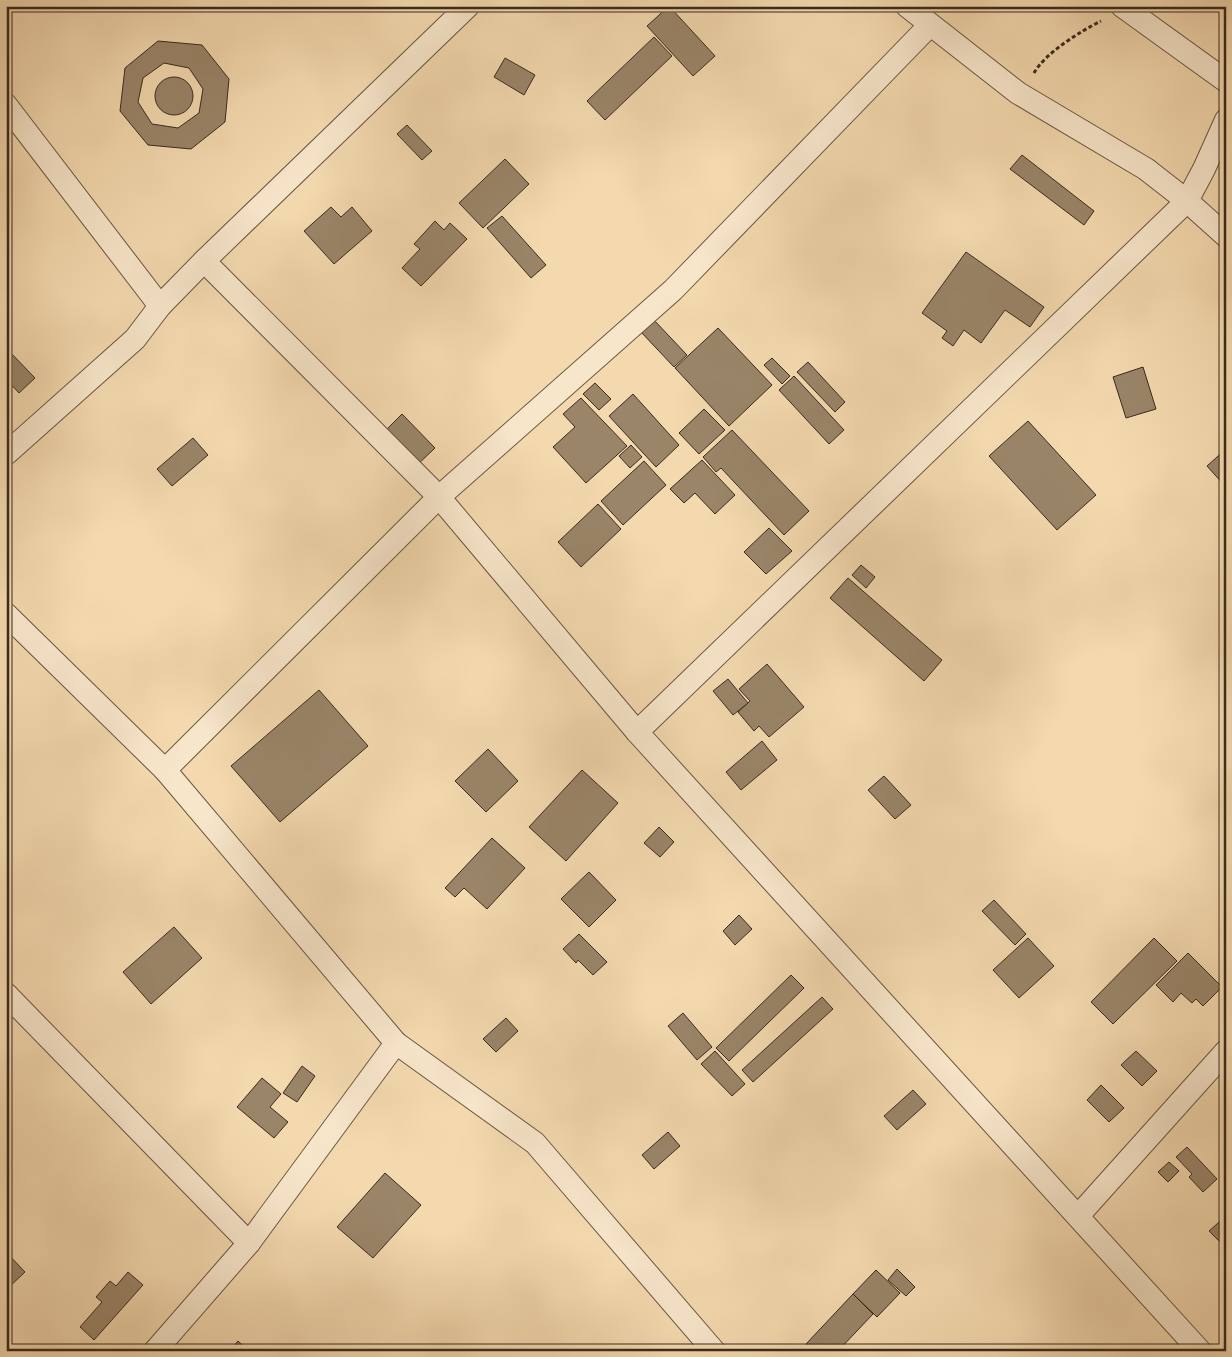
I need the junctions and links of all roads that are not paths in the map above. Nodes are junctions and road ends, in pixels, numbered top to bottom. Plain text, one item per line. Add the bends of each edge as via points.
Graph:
1 (468, 6) edge
2 (907, 6) edge
3 (1126, 9) edge
4 (930, 25) junction
5 (1226, 81) edge
6 (6, 105) edge
7 (1226, 120) edge
8 (1187, 201) junction
9 (1226, 236) edge
10 (204, 261) junction
11 (160, 306) junction
12 (6, 454) edge
13 (439, 497) junction
14 (6, 614) edge
15 (637, 732) junction
16 (165, 770) junction
17 (6, 994) edge
18 (396, 1043) junction
19 (1226, 1051) edge
20 (1078, 1216) junction
21 (249, 1243) junction
22 (1189, 1347) edge
23 (155, 1351) edge
24 (714, 1351) edge

1 - 10 street
2 - 4 street
3 - 5 street
4 - 8 street via 1018,93 1146,169
4 - 13 street via 673,290
6 - 11 street
7 - 8 street
8 - 9 street
8 - 15 street
10 - 11 street
10 - 13 street
11 - 12 street via 135,339
13 - 15 street
13 - 16 street
14 - 16 street
15 - 20 street
16 - 18 street
17 - 21 street
18 - 21 street
18 - 24 street via 535,1143
19 - 20 street
20 - 22 street
21 - 23 street

